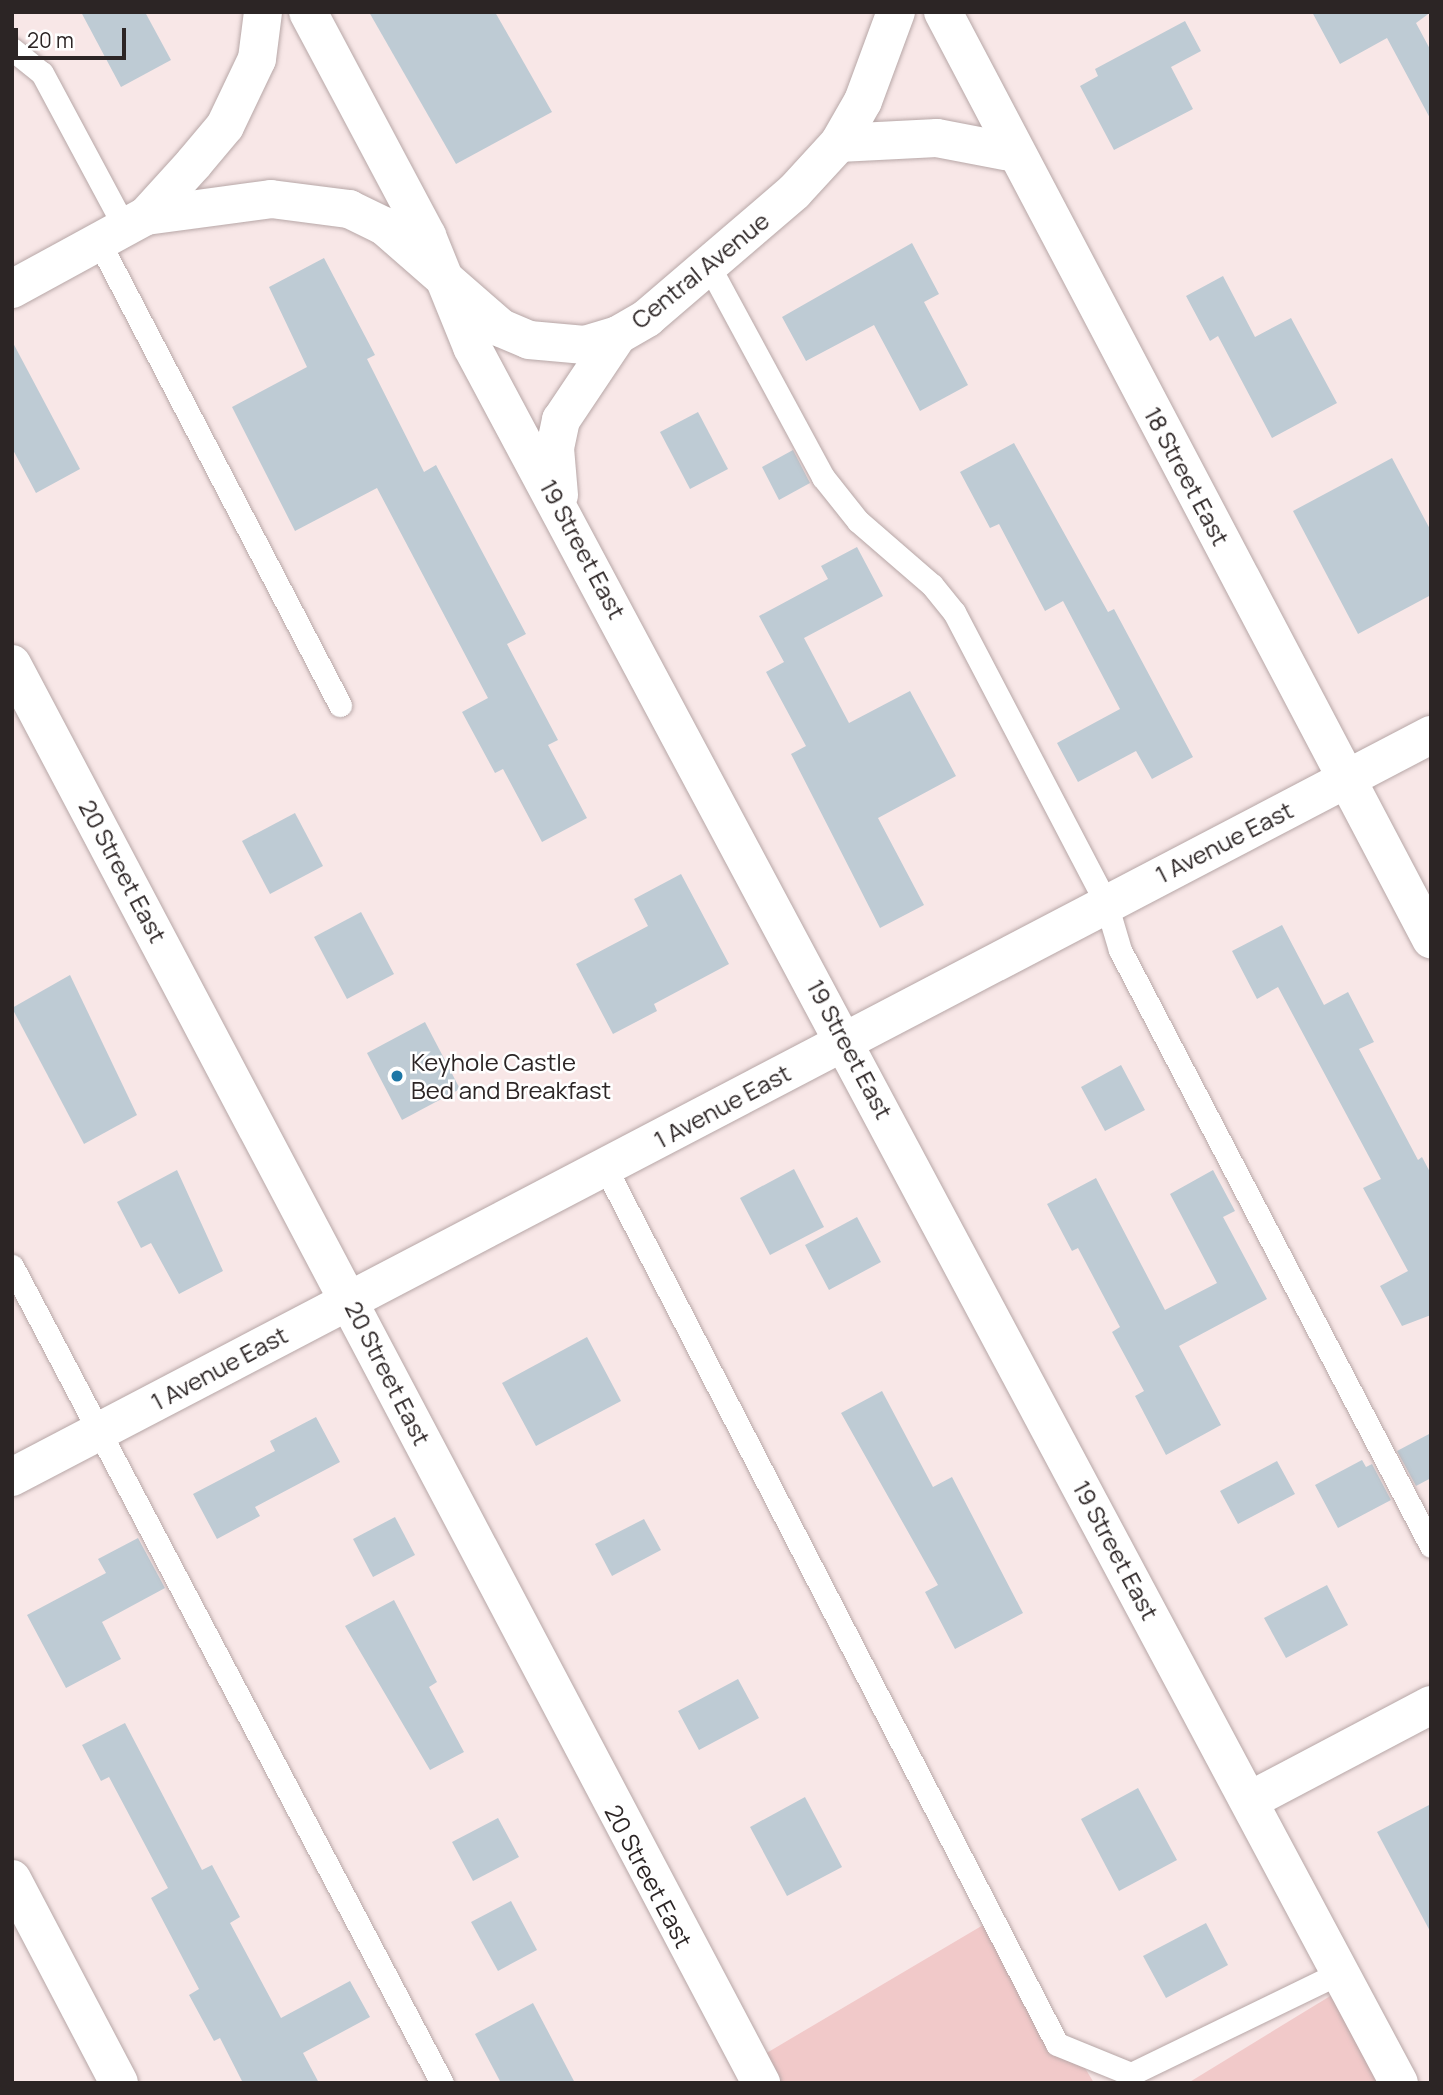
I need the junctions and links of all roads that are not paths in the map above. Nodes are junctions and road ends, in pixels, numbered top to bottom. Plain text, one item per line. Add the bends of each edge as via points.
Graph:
1 (263, 12) edge
2 (308, 12) edge
3 (896, 12) edge
4 (943, 12) edge
5 (12, 49) edge
6 (839, 144) junction
7 (1016, 153) junction
8 (123, 229) junction
9 (710, 268) junction
10 (12, 289) edge
11 (451, 289) junction
12 (618, 335) junction
13 (560, 504) junction
14 (12, 664) edge
15 (340, 705) dead end
16 (1431, 735) edge
17 (1347, 779) junction
18 (1106, 903) junction
19 (1431, 939) edge
20 (845, 1040) junction
21 (606, 1169) junction
22 (12, 1266) edge
23 (350, 1299) junction
24 (102, 1430) junction
25 (12, 1477) edge
26 (1431, 1546) edge
27 (1431, 1705) edge
28 (1249, 1801) junction
29 (12, 1879) edge
30 (1339, 1973) junction
31 (118, 2083) edge
32 (442, 2083) edge
33 (761, 2083) edge
34 (1399, 2083) edge

1 - 8 street, Central Avenue via 257,59 225,126
2 - 11 street, 19 Street East
3 - 6 street, Central Avenue via 863,101
4 - 7 street, 18 Street East
5 - 8 lane via 42,73
6 - 7 street via 937,138
6 - 9 street, Central Avenue
7 - 17 street, 18 Street East
8 - 10 street, Central Avenue
8 - 11 street, Central Avenue via 271,199 348,209 384,226
8 - 15 lane
9 - 12 street, Central Avenue
9 - 18 lane via 823,477 858,521 932,585 954,612
11 - 12 street, Central Avenue via 501,328 529,340 585,345
11 - 13 street, 19 Street East via 472,347
12 - 13 street via 561,420 555,449
13 - 20 street, 19 Street East
14 - 23 street, 20 Street East
16 - 17 street, 1 Avenue East
17 - 18 street, 1 Avenue East
17 - 19 street, 18 Street East
18 - 20 street, 1 Avenue East
18 - 26 lane via 1120,950
20 - 21 street, 1 Avenue East
20 - 28 street, 19 Street East
21 - 23 street, 1 Avenue East
21 - 30 lane via 1057,2044 1131,2074
22 - 24 lane
23 - 24 street, 1 Avenue East
23 - 33 street, 20 Street East via 608,1800
24 - 25 street, 1 Avenue East
24 - 32 lane
27 - 28 street
28 - 30 street, 19 Street East
29 - 31 street
30 - 34 street, 19 Street East

